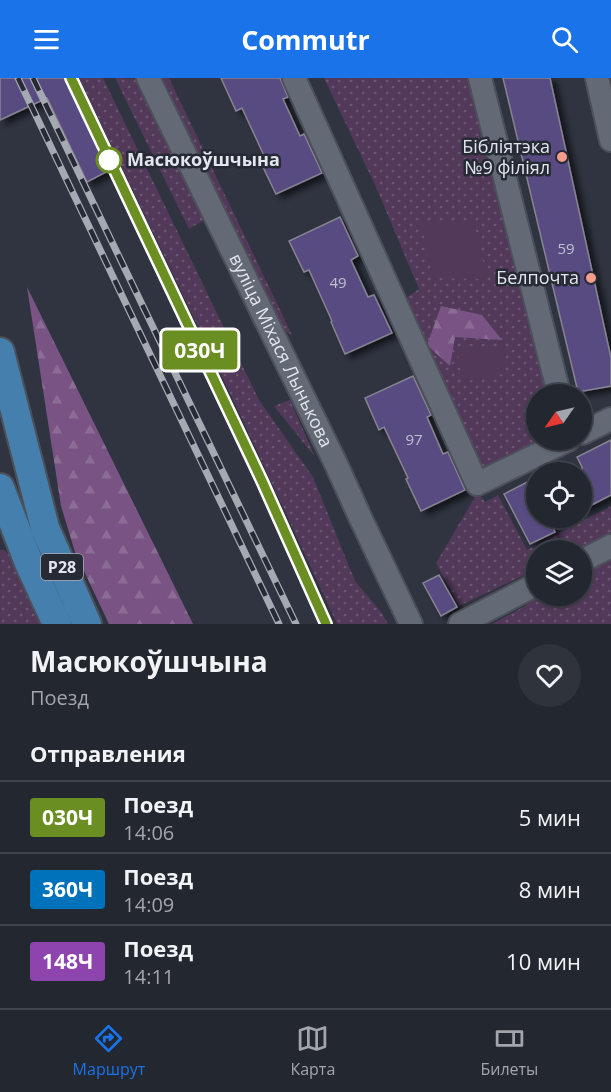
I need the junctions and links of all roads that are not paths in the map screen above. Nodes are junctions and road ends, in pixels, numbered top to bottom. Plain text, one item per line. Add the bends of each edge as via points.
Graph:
1 (148, 78) edge
2 (294, 78) edge
3 (480, 78) edge
4 (597, 78) edge
5 (611, 140) edge
6 (0, 352) edge
7 (556, 384) edge
8 (611, 419) edge
9 (592, 427) edge
10 (544, 450) edge
11 (0, 488) edge
12 (40, 508) junction
13 (6, 522) edge
14 (611, 546) edge
15 (592, 556) edge
16 (526, 590) edge
17 (57, 624) edge
18 (87, 624) edge
19 (411, 624) edge
20 (460, 624) edge

1 - 19 street, вуліца Міхася Лынькова
2 - 10 street via 477,483
3 - 7 street
4 - 5 street
6 - 12 main road, Р28
8 - 9 street
11 - 13 main road, Р28
12 - 13 street
12 - 18 main road, Р28
13 - 17 main road, Р28
14 - 15 street
16 - 20 street

